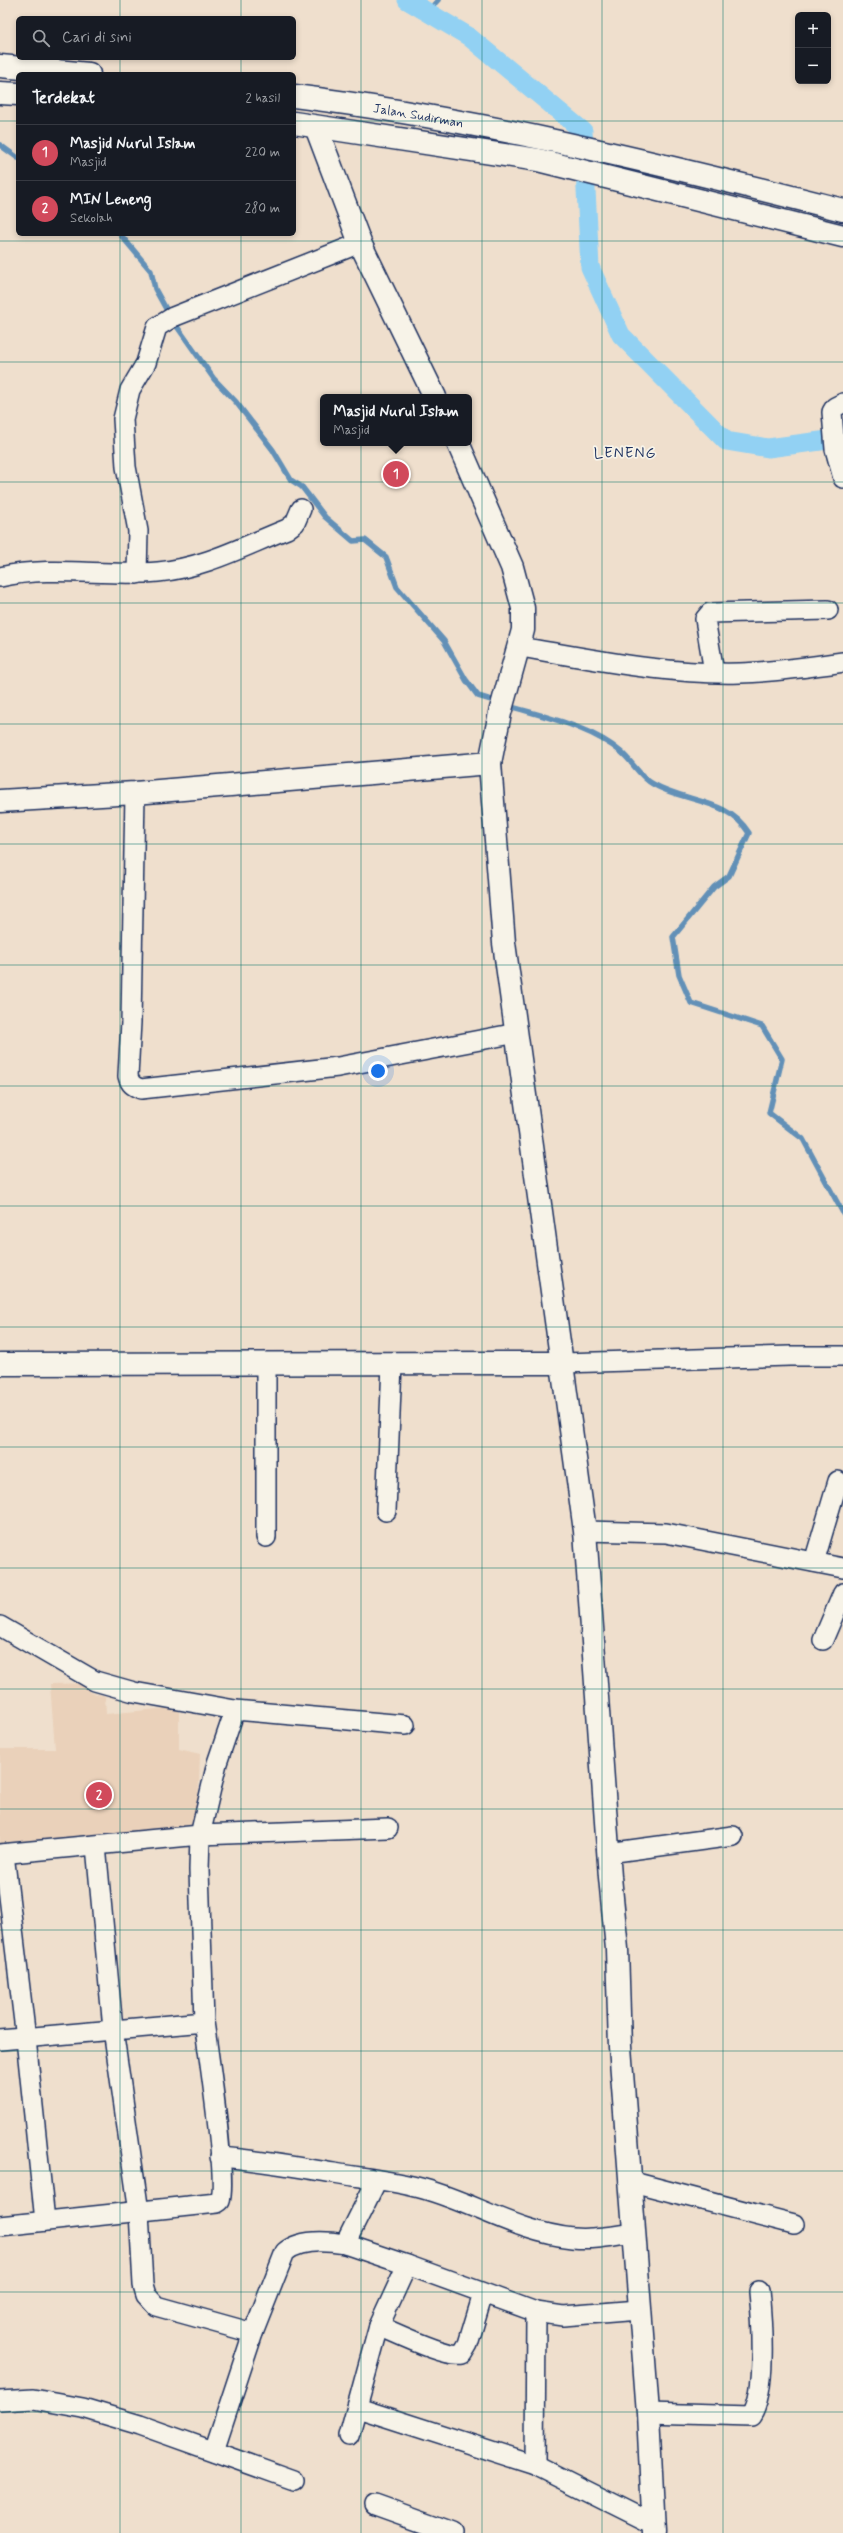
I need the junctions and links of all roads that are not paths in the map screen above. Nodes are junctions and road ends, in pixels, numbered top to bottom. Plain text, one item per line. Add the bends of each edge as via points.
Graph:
1 (6, 66) edge
2 (68, 72) edge
3 (0, 93) edge
4 (16, 94) edge
5 (296, 96) edge
6 (296, 123) edge
7 (316, 127) junction
8 (843, 210) edge
9 (843, 236) edge
10 (360, 243) junction
11 (434, 394) edge
12 (838, 408) edge
13 (459, 446) edge
14 (843, 478) edge
15 (301, 509) dead end
16 (137, 574) junction
17 (0, 577) edge
18 (828, 610) dead end
19 (520, 647) junction
20 (843, 662) edge
21 (714, 672) junction
22 (490, 763) junction
23 (135, 793) junction
24 (0, 801) edge
25 (517, 1033) junction
26 (843, 1356) edge
27 (563, 1363) junction
28 (0, 1364) edge
29 (266, 1364) junction
30 (392, 1364) junction
31 (838, 1481) dead end
32 (386, 1511) dead end
33 (585, 1531) junction
34 (266, 1537) dead end
35 (814, 1562) junction
36 (843, 1568) edge
37 (843, 1593) edge
38 (0, 1626) edge
39 (823, 1640) dead end
40 (234, 1710) junction
41 (405, 1725) dead end
42 (388, 1828) dead end
43 (200, 1835) junction
44 (733, 1836) dead end
45 (96, 1846) junction
46 (608, 1853) junction
47 (2, 1854) edge
48 (204, 2022) junction
49 (113, 2029) junction
50 (26, 2039) junction
51 (0, 2040) edge
52 (220, 2157) junction
53 (377, 2180) junction
54 (629, 2181) junction
55 (139, 2212) junction
56 (45, 2221) junction
57 (794, 2224) dead end
58 (0, 2226) edge
59 (633, 2233) junction
60 (345, 2244) junction
61 (407, 2265) junction
62 (759, 2291) dead end
63 (483, 2294) junction
64 (639, 2310) junction
65 (536, 2312) junction
66 (379, 2326) junction
67 (253, 2333) junction
68 (0, 2402) edge
69 (358, 2408) junction
70 (648, 2412) junction
71 (349, 2436) dead end
72 (214, 2451) junction
73 (535, 2465) junction
74 (294, 2480) dead end
75 (375, 2506) dead end
76 (654, 2529) edge
77 (453, 2533) edge

1 - 2 street
3 - 4 street
5 - 8 street, Jalan Sudirman via 436,116 542,138 631,157
6 - 7 street
7 - 9 street via 538,160
7 - 10 street
10 - 11 street
10 - 16 street via 169,319 158,327 146,363 130,390 124,413 126,467 138,531
12 - 14 street via 835,449
13 - 19 street via 491,514 514,573 523,608
15 - 16 street via 290,528 243,548 184,568
16 - 17 street via 48,571
18 - 21 street via 710,613 705,619
19 - 21 street via 621,664
19 - 22 street via 500,713
20 - 21 street via 784,670
22 - 23 street
22 - 25 street via 504,943
23 - 24 street
23 - 25 street via 128,1076 130,1083 135,1087 141,1089 338,1067
25 - 27 street
26 - 27 street
27 - 30 street
27 - 33 street
28 - 29 street
29 - 30 street
29 - 34 street
30 - 32 street
31 - 35 street
33 - 35 street via 666,1534
33 - 46 street
35 - 36 street
37 - 39 street
38 - 40 street via 95,1681 134,1692
40 - 41 street
40 - 43 street via 217,1763
42 - 43 street
43 - 45 street
43 - 48 street
44 - 46 street
45 - 47 street
45 - 49 street
46 - 54 street via 617,1949 620,2047
47 - 50 street
48 - 49 street
48 - 52 street
49 - 50 street
49 - 55 street
50 - 51 street
50 - 56 street
52 - 53 street via 264,2160
52 - 55 street via 220,2201
53 - 59 street via 398,2182 426,2190 556,2236 591,2238
53 - 60 street
54 - 57 street
54 - 59 street
55 - 56 street
55 - 67 street via 143,2286 150,2302 156,2306
56 - 58 street
59 - 64 street
60 - 61 street
60 - 67 street via 323,2242 295,2246 285,2252
61 - 63 street
61 - 66 street
62 - 70 street via 762,2347 760,2381 751,2416
63 - 65 street
63 - 66 street via 468,2344 462,2354 456,2355 436,2349
64 - 65 street via 563,2316
64 - 70 street
65 - 73 street
66 - 69 street
67 - 72 street
68 - 72 street via 33,2399 83,2408
69 - 71 street
69 - 73 street
70 - 76 street
72 - 74 street
73 - 76 street
75 - 77 street

